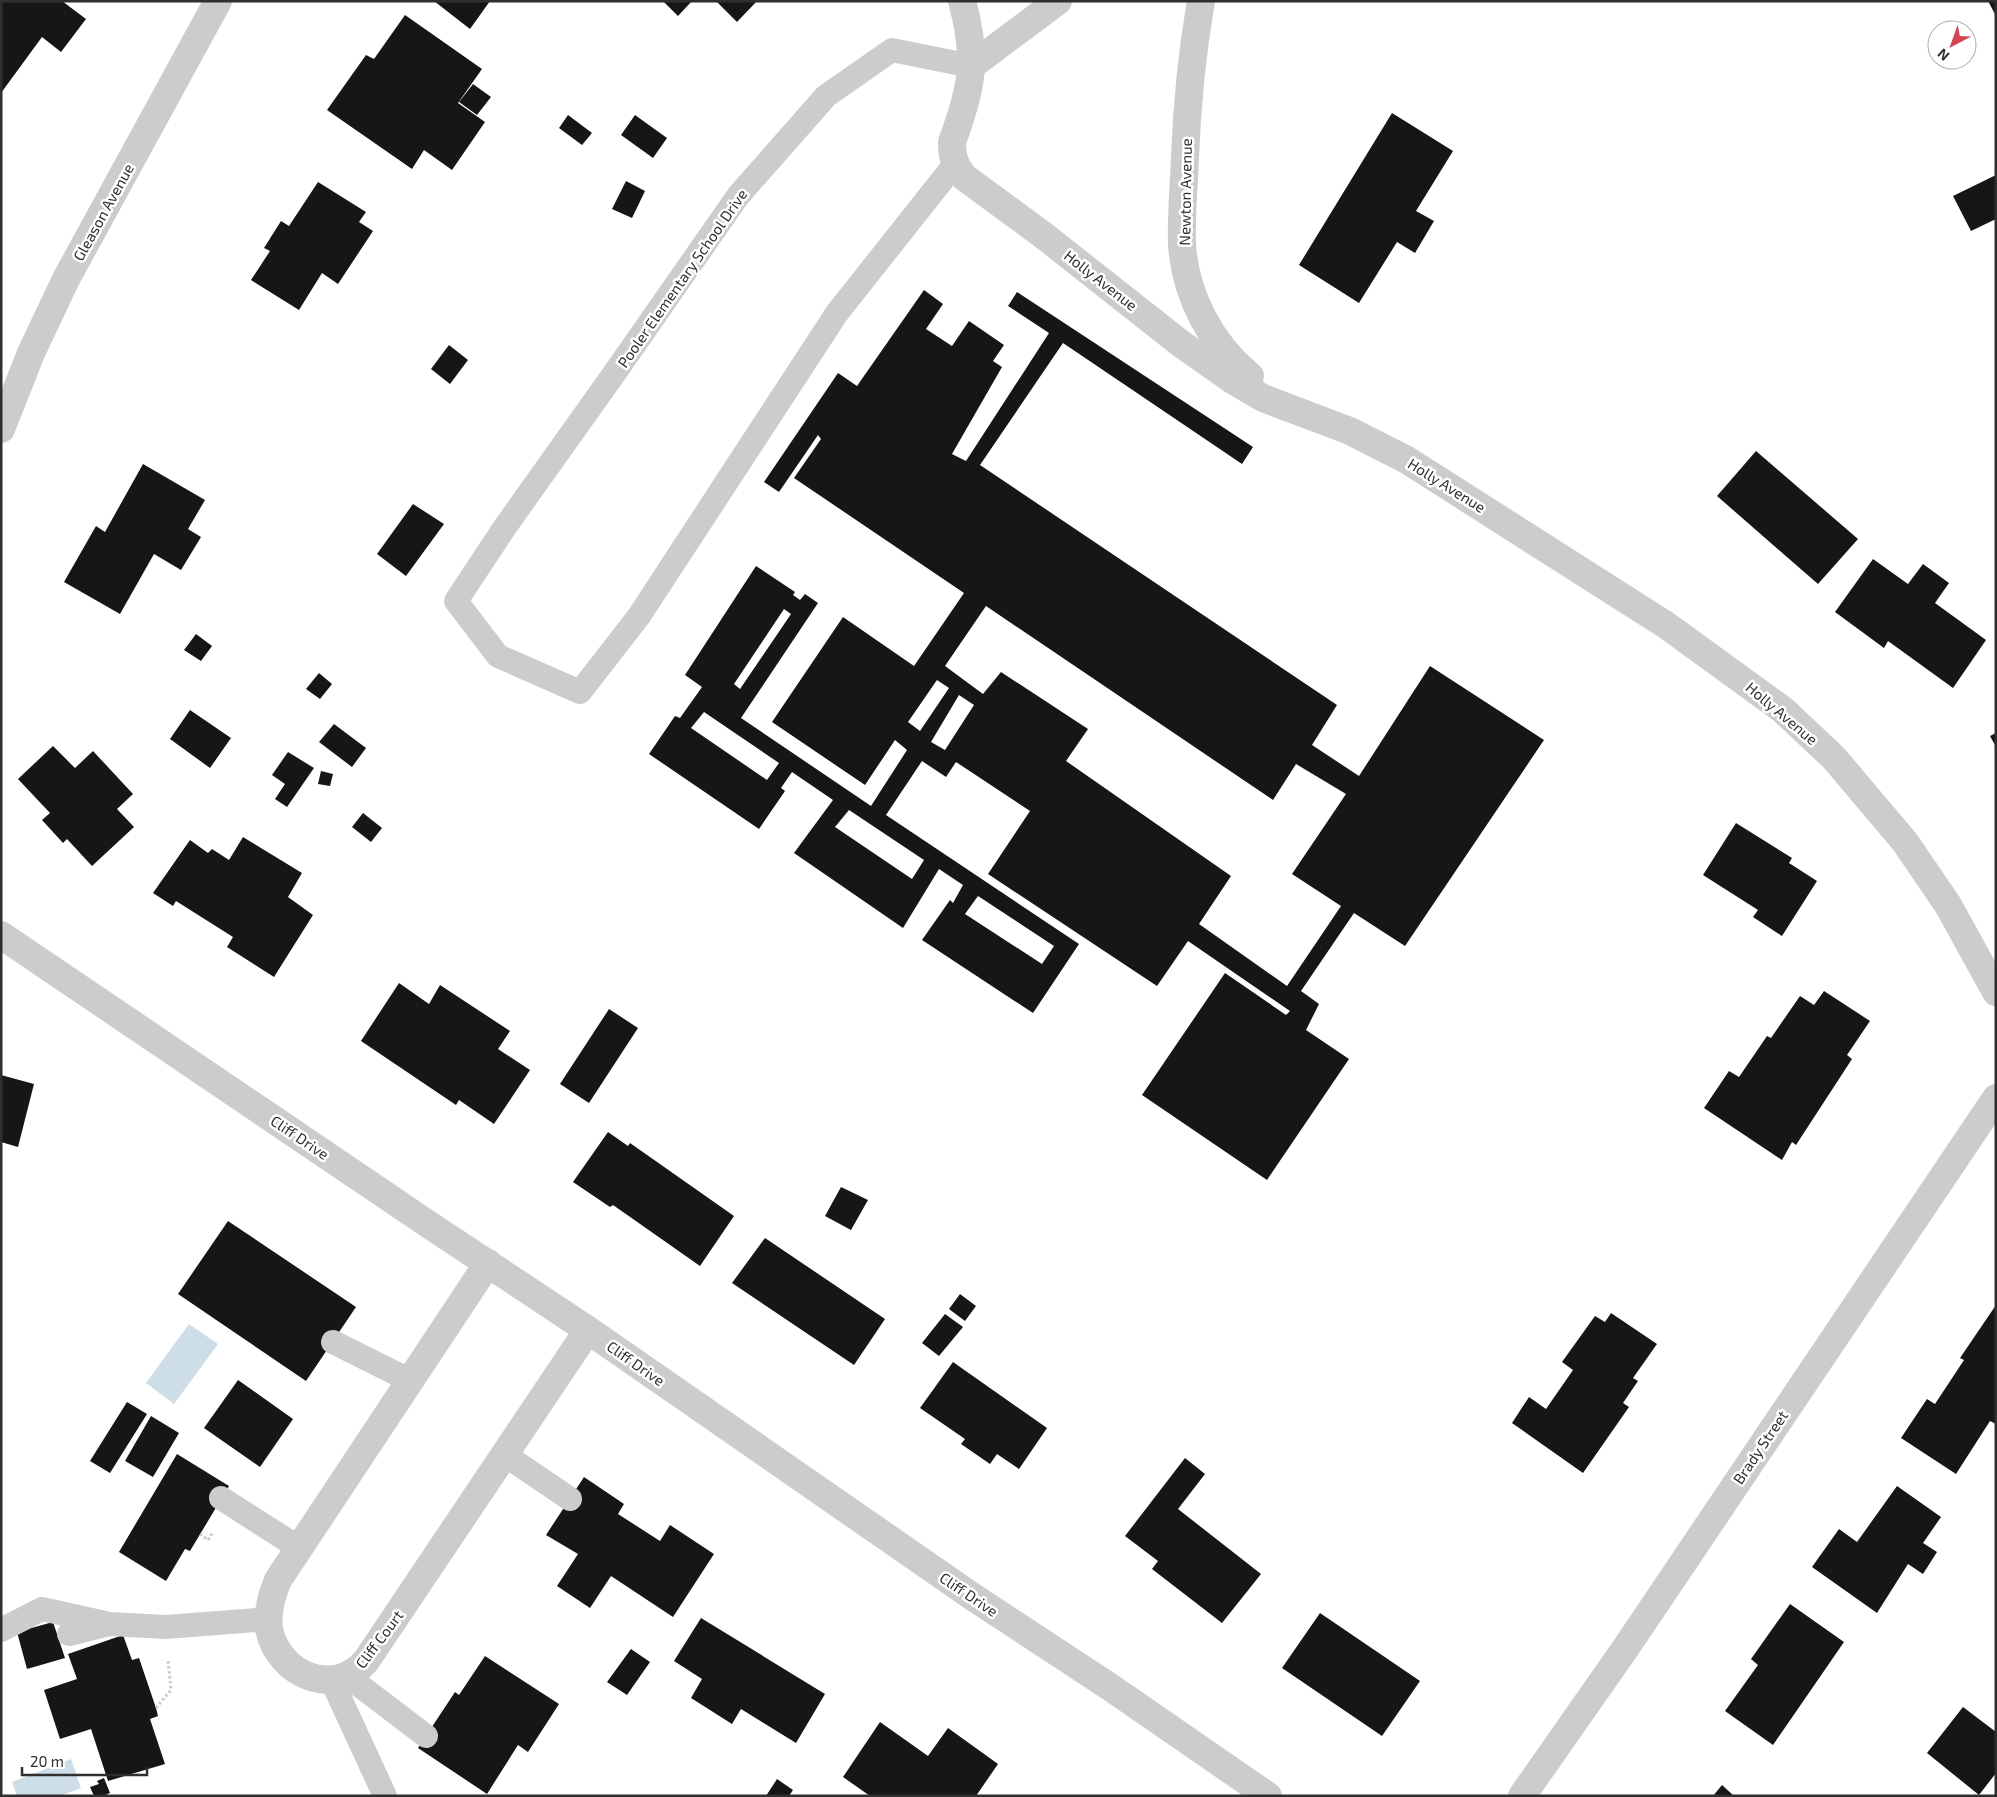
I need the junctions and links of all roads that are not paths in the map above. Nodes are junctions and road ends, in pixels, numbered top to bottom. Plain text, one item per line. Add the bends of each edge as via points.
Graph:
1 (218, 1) edge
2 (962, 1) edge
3 (1058, 1) edge
4 (1201, 1) edge
5 (971, 66) junction
6 (955, 164) junction
7 (1314, 417) junction
8 (1, 429) edge
9 (1, 935) edge
10 (1996, 992) edge
11 (1996, 1098) edge
12 (488, 1264) junction
13 (588, 1330) junction
14 (333, 1342) dead end
15 (411, 1381) junction
16 (505, 1455) junction
17 (222, 1498) dead end
18 (570, 1499) dead end
19 (299, 1548) junction
20 (269, 1619) junction
21 (109, 1624) junction
22 (1, 1630) edge
23 (69, 1634) dead end
24 (340, 1678) junction
25 (426, 1736) dead end
26 (386, 1796) edge
27 (1268, 1796) edge
28 (1522, 1796) edge

1 - 8 street, Gleason Avenue via 66,279 31,353
2 - 5 street via 969,32
3 - 5 street
4 - 7 street, Newton Avenue via 1191,65 1186,142 1182,245 1189,281 1201,316 1228,357 1277,397
5 - 6 street via 967,99 952,142
5 - 6 lane, Pooler Elementary School Drive via 892,50 826,96 738,196 505,527 456,602 498,656 580,692 640,616 837,313
6 - 7 street, Holly Avenue via 964,177 1206,363 1263,398
7 - 10 street, Holly Avenue via 1406,460 1666,625 1782,710 1834,758 1905,842 1948,905
9 - 12 street, Cliff Drive
11 - 28 street, Brady Street via 1627,1646
12 - 13 street, Cliff Drive
12 - 15 street
13 - 16 street, Cliff Court
13 - 27 street, Cliff Drive via 973,1597
14 - 15 lane
15 - 19 street
16 - 18 lane
16 - 24 street, Cliff Court via 366,1661
17 - 19 lane
19 - 20 street via 274,1589
20 - 21 lane via 166,1627
20 - 24 street via 276,1646 286,1661 316,1680
21 - 22 lane via 42,1609
21 - 23 lane
24 - 25 lane
24 - 26 lane

